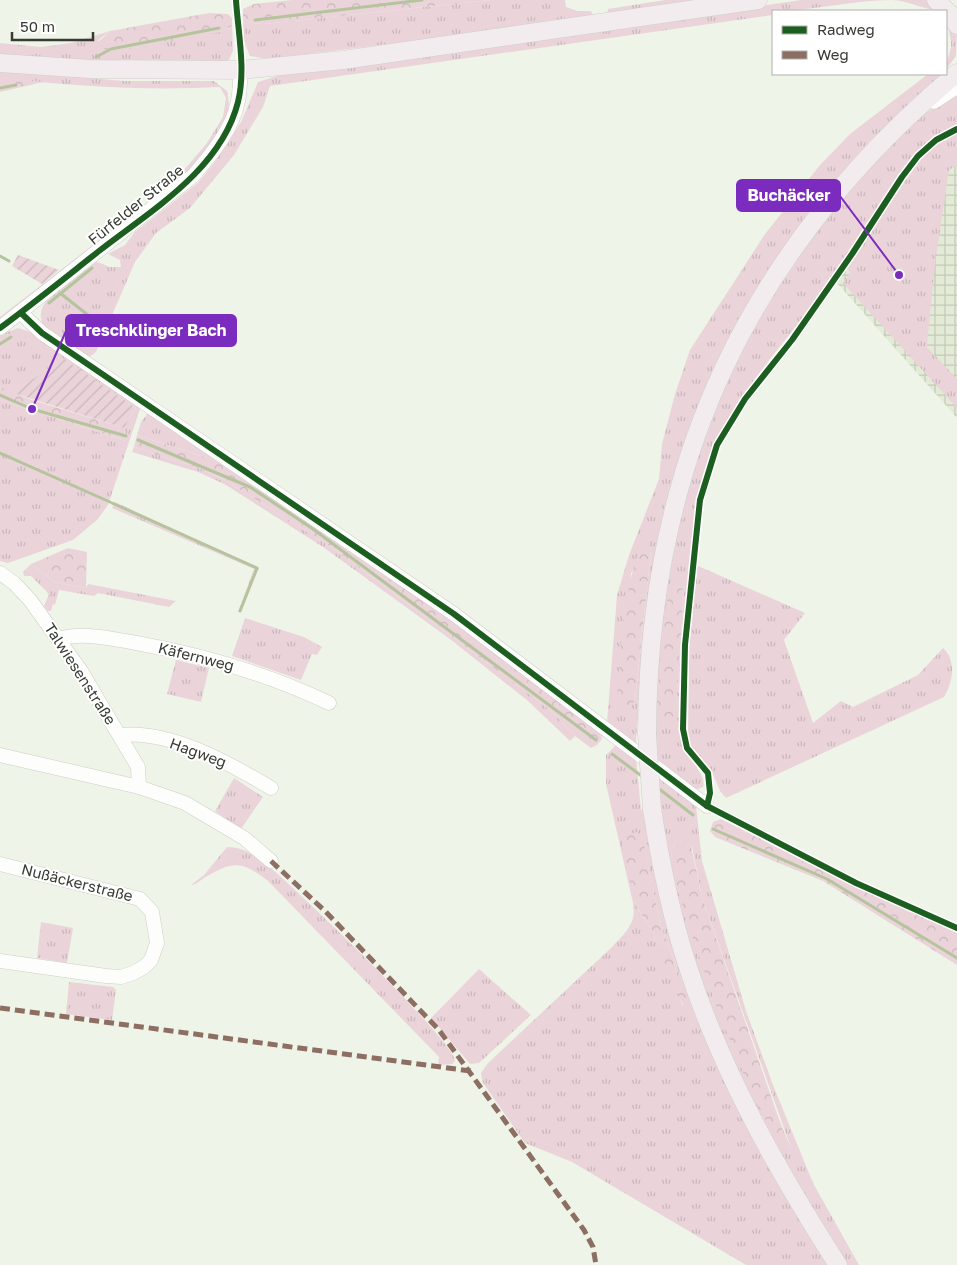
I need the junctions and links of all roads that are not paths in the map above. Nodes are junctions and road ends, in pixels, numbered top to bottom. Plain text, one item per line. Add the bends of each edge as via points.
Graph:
1 (758, 0) edge
2 (936, 0) edge
3 (942, 0) edge
4 (946, 10) edge
5 (947, 11) edge
6 (957, 16) edge
7 (957, 25) edge
8 (0, 63) edge
9 (241, 70) junction
10 (957, 77) edge
11 (21, 312) junction
12 (0, 328) edge
13 (1, 577) edge
14 (58, 639) junction
15 (329, 703) dead end
16 (120, 735) junction
17 (0, 755) edge
18 (139, 787) junction
19 (270, 788) dead end
20 (707, 806) dead end
21 (271, 861) dead end
22 (0, 864) edge
23 (0, 961) edge
24 (838, 1265) edge

1 - 9 main road via 344,60
2 - 4 main road
3 - 6 main road
5 - 7 main road
8 - 9 main road via 90,69
9 - 11 street, Fürfelder Straße via 232,119 208,159 193,176
10 - 24 main road, bridge via 906,119 820,212 788,255 734,346 681,480 659,570 649,656 646,734 652,809 670,907 686,962 714,1036 754,1121 793,1195
11 - 12 street, Fürfelder Straße
11 - 20 street via 42,333 454,614
13 - 14 street, Talwiesenstraße via 30,600
14 - 15 street, Käfernweg via 102,637 198,657 247,670
14 - 16 street, Talwiesenstraße
16 - 18 street, Talwiesenstraße via 138,767
16 - 19 street, Hagweg via 139,735 203,752
17 - 18 street
18 - 21 street via 185,803 220,822
22 - 23 street, Nußäckerstraße via 140,899 152,912 157,944 151,960 144,967 121,976

